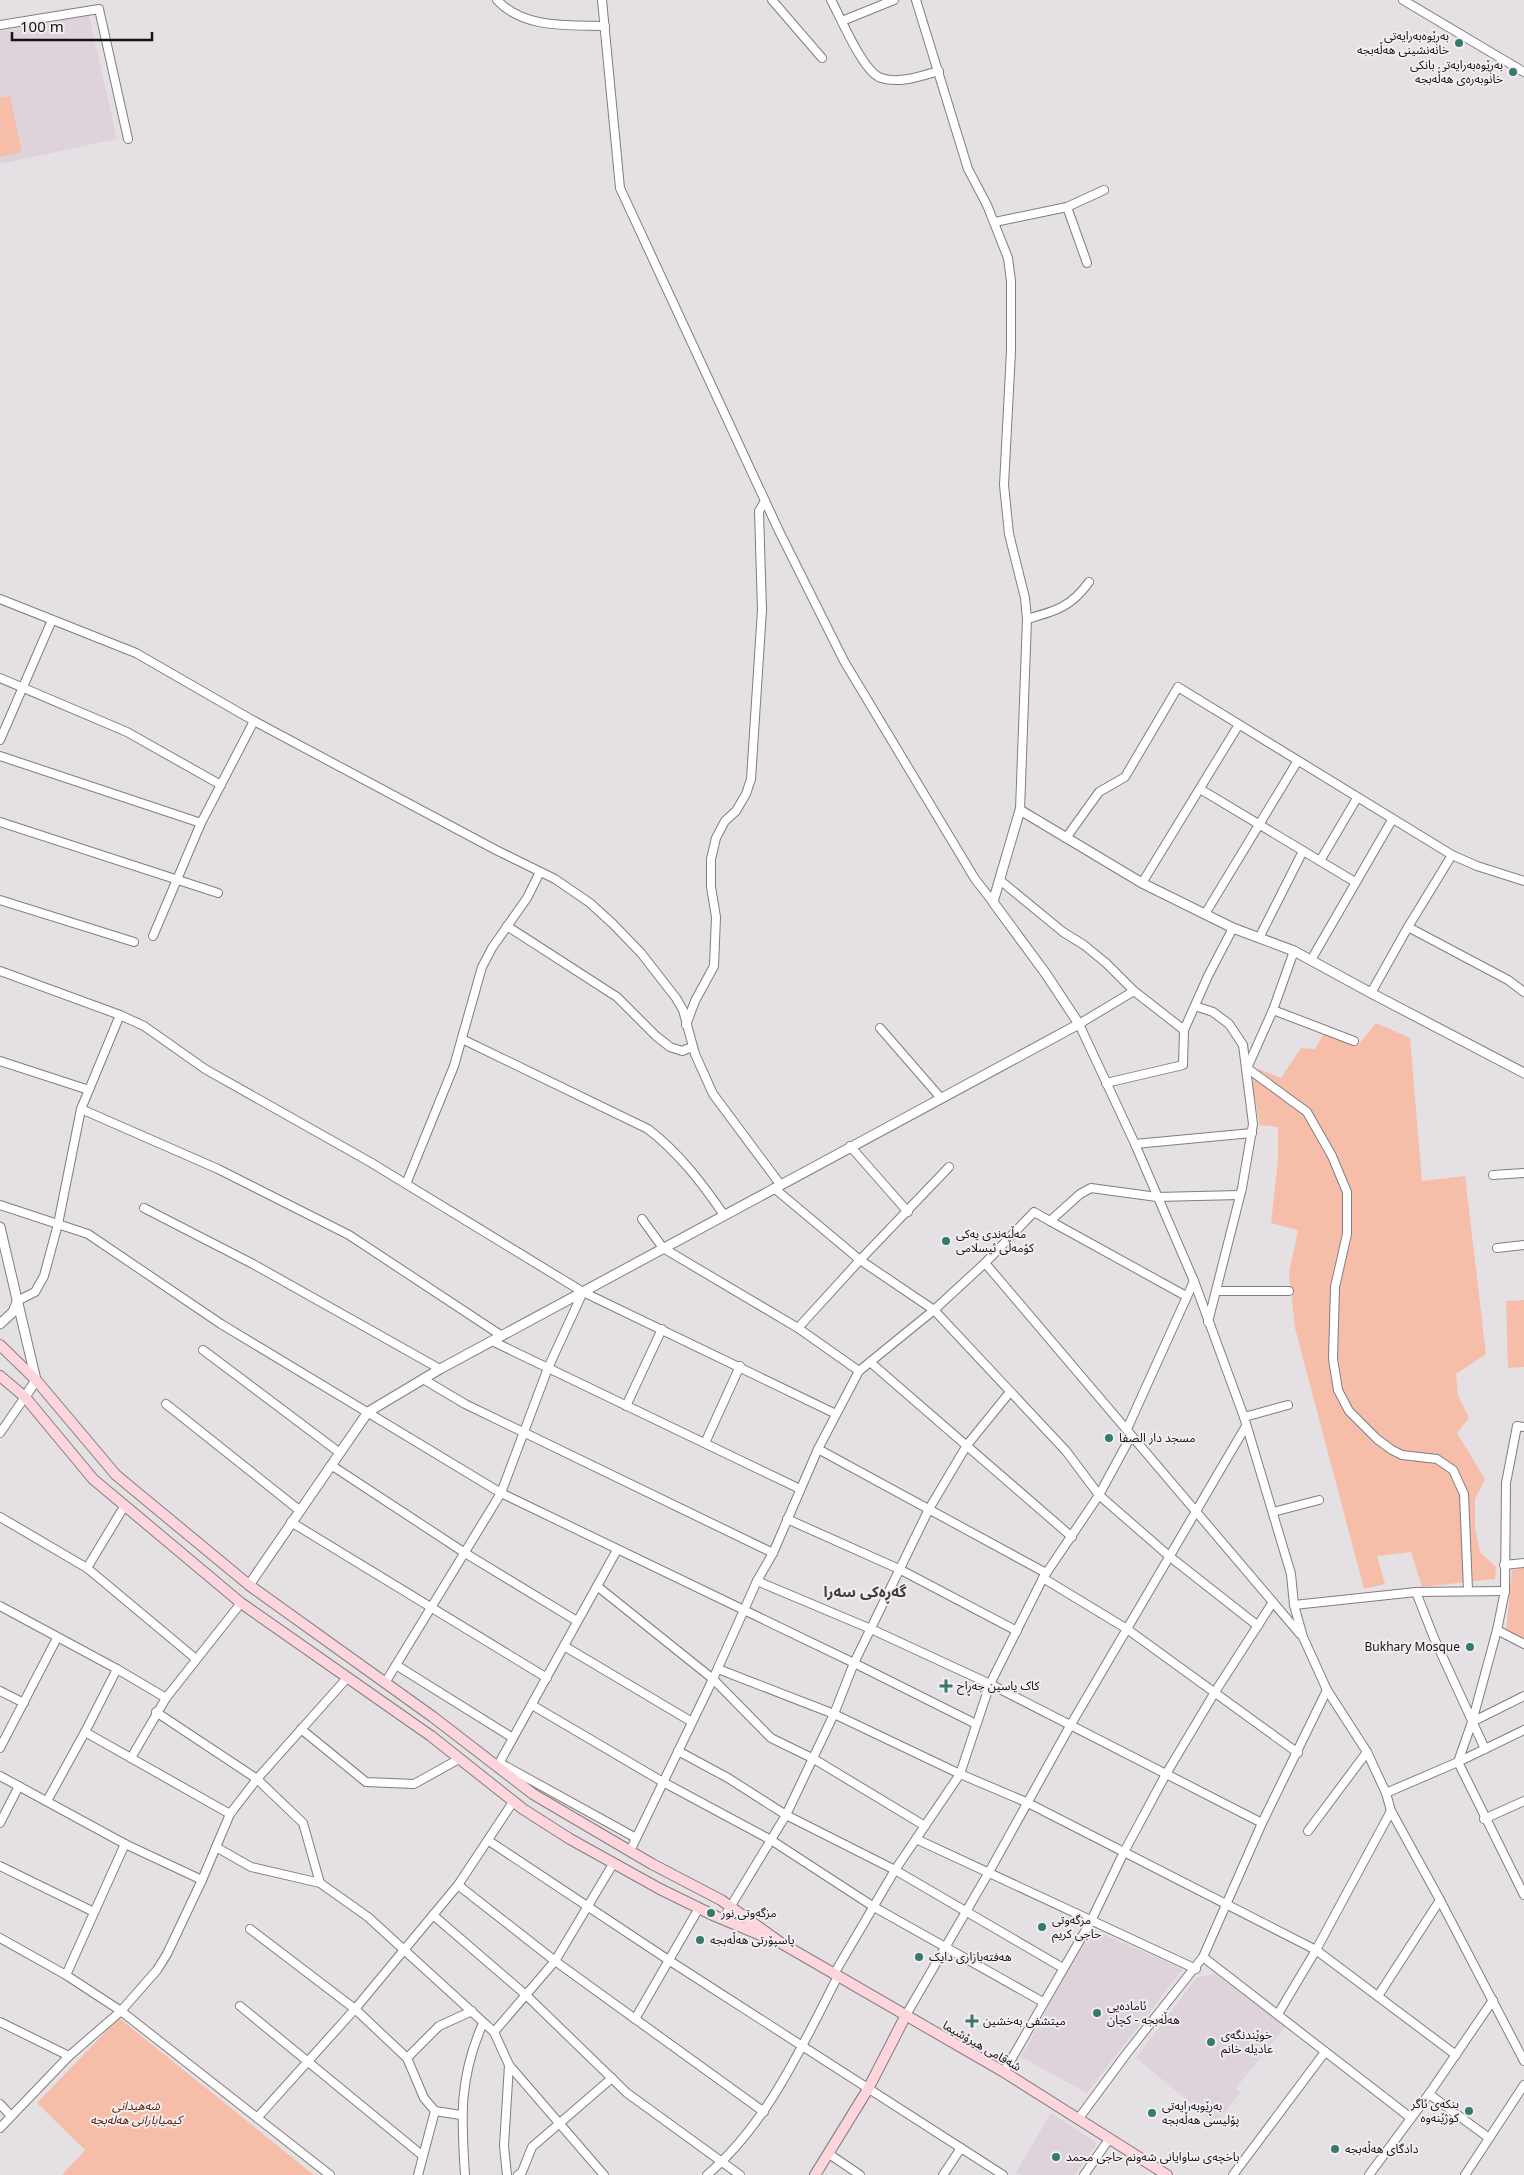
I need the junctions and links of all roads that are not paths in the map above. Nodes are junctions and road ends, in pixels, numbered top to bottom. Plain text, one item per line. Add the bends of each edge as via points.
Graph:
1 (497, 0) edge
2 (602, 0) edge
3 (772, 0) edge
4 (831, 0) edge
5 (894, 0) edge
6 (916, 0) edge
7 (1403, 0) edge
8 (874, 4) edge
9 (842, 21) junction
10 (0, 25) edge
11 (605, 26) junction
12 (822, 58) dead end
13 (939, 71) junction
14 (1524, 72) edge
15 (128, 139) dead end
16 (1104, 190) dead end
17 (1067, 207) junction
18 (995, 222) junction
19 (1087, 263) dead end
20 (765, 501) junction
21 (1089, 582) dead end
22 (0, 599) edge
23 (1028, 619) junction
24 (52, 620) junction
25 (0, 678) edge
26 (23, 688) junction
27 (254, 721) junction
28 (1238, 726) junction
29 (0, 740) edge
30 (0, 756) edge
31 (1297, 762) junction
32 (221, 785) junction
33 (1200, 789) junction
34 (1357, 798) junction
35 (1020, 810) junction
36 (1392, 820) junction
37 (0, 822) edge
38 (201, 824) junction
39 (1259, 824) junction
40 (1066, 838) junction
41 (1303, 851) junction
42 (1452, 855) junction
43 (1320, 861) junction
44 (540, 872) junction
45 (176, 878) junction
46 (1524, 880) edge
47 (1001, 881) junction
48 (1355, 882) junction
49 (1142, 883) junction
50 (218, 893) dead end
51 (0, 900) edge
52 (993, 902) junction
53 (1205, 914) junction
54 (507, 926) junction
55 (1408, 927) junction
56 (1233, 928) junction
57 (153, 936) dead end
58 (1259, 938) junction
59 (134, 942) dead end
60 (1294, 951) junction
61 (1311, 960) junction
62 (0, 971) edge
63 (1134, 991) junction
64 (1524, 992) edge
65 (1371, 994) junction
66 (1195, 1006) junction
67 (1273, 1010) junction
68 (120, 1014) junction
69 (1078, 1024) junction
70 (686, 1025) junction
71 (880, 1028) dead end
72 (1184, 1030) junction
73 (462, 1039) junction
74 (1354, 1041) dead end
75 (692, 1047) junction
76 (0, 1061) edge
77 (1247, 1068) junction
78 (1524, 1073) edge
79 (1106, 1084) junction
80 (89, 1090) junction
81 (940, 1097) junction
82 (81, 1109) junction
83 (1252, 1133) junction
84 (1136, 1144) junction
85 (850, 1146) junction
86 (949, 1168) dead end
87 (1524, 1173) edge
88 (1493, 1175) dead end
89 (406, 1184) junction
90 (777, 1186) junction
91 (1240, 1195) junction
92 (1157, 1197) junction
93 (0, 1205) edge
94 (144, 1208) dead end
95 (908, 1212) junction
96 (724, 1215) junction
97 (642, 1219) dead end
98 (1050, 1221) junction
99 (58, 1224) junction
100 (0, 1228) edge
101 (1524, 1245) edge
102 (663, 1248) junction
103 (1497, 1248) dead end
104 (860, 1260) junction
105 (984, 1263) junction
106 (1194, 1280) junction
107 (1218, 1291) junction
108 (584, 1292) junction
109 (1289, 1292) dead end
110 (1186, 1296) junction
111 (17, 1302) junction
112 (934, 1310) junction
113 (1208, 1322) junction
114 (0, 1324) edge
115 (798, 1328) junction
116 (662, 1329) junction
117 (502, 1336) junction
118 (492, 1341) junction
119 (0, 1345) edge
120 (204, 1350) dead end
121 (870, 1362) junction
122 (740, 1366) junction
123 (548, 1368) junction
124 (440, 1369) junction
125 (859, 1371) junction
126 (0, 1376) edge
127 (423, 1379) junction
128 (36, 1380) junction
129 (1010, 1392) junction
130 (24, 1396) junction
131 (166, 1404) dead end
132 (1288, 1405) dead end
133 (626, 1406) junction
134 (368, 1412) junction
135 (836, 1414) junction
136 (1244, 1417) junction
137 (1246, 1426) junction
138 (1524, 1427) edge
139 (1127, 1429) junction
140 (0, 1433) edge
141 (524, 1433) junction
142 (1132, 1436) junction
143 (705, 1443) junction
144 (967, 1444) junction
145 (818, 1448) junction
146 (340, 1453) junction
147 (331, 1465) junction
148 (800, 1489) junction
149 (501, 1494) junction
150 (1100, 1495) junction
151 (1320, 1500) dead end
152 (125, 1505) junction
153 (299, 1510) junction
154 (929, 1510) junction
155 (1196, 1510) junction
156 (1274, 1512) junction
157 (0, 1517) edge
158 (787, 1519) junction
159 (291, 1522) junction
160 (1072, 1537) junction
161 (617, 1550) junction
162 (773, 1552) junction
163 (465, 1553) junction
164 (1169, 1556) junction
165 (1524, 1563) edge
166 (1504, 1565) junction
167 (87, 1568) junction
168 (899, 1569) junction
169 (1044, 1576) junction
170 (757, 1581) junction
171 (249, 1585) junction
172 (596, 1586) junction
173 (1468, 1590) junction
174 (1505, 1591) junction
175 (1416, 1592) junction
176 (1274, 1602) junction
177 (241, 1603) junction
178 (0, 1606) edge
179 (1294, 1606) junction
180 (431, 1608) junction
181 (743, 1611) junction
182 (577, 1621) junction
183 (1258, 1626) junction
184 (871, 1629) junction
185 (1128, 1629) junction
186 (1497, 1630) junction
187 (1016, 1631) junction
188 (1303, 1637) junction
189 (57, 1638) junction
190 (1524, 1644) edge
191 (564, 1646) junction
192 (342, 1653) junction
193 (196, 1659) junction
194 (854, 1663) junction
195 (396, 1665) junction
196 (332, 1668) junction
197 (117, 1669) junction
198 (718, 1670) junction
199 (347, 1678) junction
200 (547, 1678) junction
201 (713, 1679) junction
202 (385, 1683) junction
203 (990, 1684) junction
204 (1328, 1690) junction
205 (0, 1691) edge
206 (1215, 1692) junction
207 (1524, 1696) edge
208 (166, 1698) junction
209 (24, 1703) junction
210 (532, 1705) junction
211 (156, 1712) junction
212 (834, 1714) junction
213 (692, 1722) junction
214 (1472, 1722) junction
215 (976, 1724) junction
216 (1070, 1726) junction
217 (301, 1729) junction
218 (1524, 1730) edge
219 (86, 1732) junction
220 (513, 1738) junction
221 (0, 1748) edge
222 (1485, 1749) junction
223 (678, 1751) junction
224 (1367, 1752) junction
225 (1298, 1753) junction
226 (131, 1758) junction
227 (814, 1758) junction
228 (459, 1759) junction
229 (1458, 1762) junction
230 (499, 1765) junction
231 (960, 1774) junction
232 (1166, 1774) junction
233 (0, 1776) edge
234 (257, 1779) junction
235 (663, 1782) junction
236 (19, 1786) junction
237 (1386, 1793) junction
238 (47, 1801) junction
239 (1524, 1801) edge
240 (513, 1802) junction
241 (1026, 1802) junction
242 (1391, 1811) junction
243 (230, 1814) junction
244 (786, 1815) junction
245 (1484, 1819) junction
246 (0, 1823) edge
247 (1262, 1824) junction
248 (925, 1826) junction
249 (1308, 1830) dead end
250 (636, 1838) junction
251 (916, 1839) junction
252 (770, 1840) junction
253 (489, 1841) junction
254 (125, 1844) junction
255 (216, 1847) junction
256 (630, 1851) junction
257 (1124, 1852) junction
258 (613, 1864) junction
259 (0, 1866) edge
260 (895, 1870) junction
261 (989, 1872) junction
262 (202, 1880) junction
263 (320, 1883) junction
264 (458, 1885) junction
265 (1524, 1895) edge
266 (1440, 1900) junction
267 (1227, 1905) junction
268 (588, 1906) junction
269 (730, 1906) junction
270 (874, 1907) junction
271 (699, 1908) junction
272 (967, 1910) junction
273 (94, 1912) junction
274 (433, 1915) junction
275 (723, 1920) junction
276 (1091, 1921) junction
277 (250, 1929) dead end
278 (0, 1938) edge
279 (781, 1943) junction
280 (945, 1946) junction
281 (405, 1949) junction
282 (1316, 1950) junction
283 (1203, 1957) junction
284 (555, 1960) junction
285 (670, 1961) junction
286 (1063, 1968) junction
287 (1196, 1969) junction
288 (66, 1975) junction
289 (836, 1975) junction
290 (526, 1995) junction
291 (1378, 1996) junction
292 (1494, 2000) junction
293 (1043, 2002) junction
294 (240, 2006) dead end
295 (356, 2009) junction
296 (121, 2011) junction
297 (472, 2011) junction
298 (1278, 2014) junction
299 (906, 2015) junction
300 (635, 2019) junction
301 (0, 2022) edge
302 (483, 2023) junction
303 (494, 2032) junction
304 (803, 2046) junction
305 (1326, 2052) junction
306 (1456, 2055) junction
307 (69, 2056) junction
308 (407, 2058) junction
309 (308, 2061) junction
310 (1524, 2061) edge
311 (509, 2065) junction
312 (1004, 2072) junction
313 (612, 2078) junction
314 (1524, 2085) edge
315 (868, 2089) junction
316 (1429, 2094) junction
317 (0, 2104) edge
318 (435, 2111) junction
319 (764, 2112) junction
320 (461, 2115) junction
321 (11, 2116) junction
322 (257, 2118) junction
323 (1078, 2118) junction
324 (1411, 2118) junction
325 (560, 2124) junction
326 (0, 2128) edge
327 (1110, 2138) junction
328 (1489, 2138) junction
329 (961, 2148) junction
330 (829, 2154) junction
331 (423, 2156) junction
332 (722, 2162) junction
333 (521, 2174) edge
334 (330, 2175) edge
335 (418, 2175) edge
336 (465, 2175) edge
337 (507, 2175) edge
338 (604, 2175) edge
339 (707, 2175) edge
340 (740, 2175) edge
341 (815, 2175) edge
342 (860, 2175) edge
343 (943, 2175) edge
344 (1002, 2175) edge
345 (1084, 2175) edge
346 (1167, 2175) edge
347 (1233, 2175) edge
348 (1369, 2175) edge
349 (1465, 2175) edge

1 - 11 street via 515,15 529,20
2 - 11 street
3 - 12 street
4 - 9 street
5 - 8 street
6 - 13 street
7 - 14 street
8 - 9 street
9 - 13 street via 874,74 894,80 917,78
10 - 15 street via 99,9
11 - 20 street via 620,188
13 - 18 street via 968,169
16 - 17 street
17 - 18 street
17 - 19 street
18 - 23 street via 1008,258 1011,281 1005,509
20 - 52 street via 844,661 975,879
20 - 70 street via 759,511 762,610 751,779 736,811 716,838 711,859 716,917 714,966
21 - 23 street via 1078,598 1065,607
22 - 24 street
23 - 35 street
24 - 26 street
24 - 27 street via 136,653
25 - 26 street
26 - 29 street
26 - 32 street via 127,732
27 - 32 street
27 - 44 street
28 - 31 street
28 - 33 street
28 - 40 street via 1178,687 1125,777 1099,792
30 - 38 street
31 - 34 street
31 - 39 street
32 - 38 street
33 - 39 street
33 - 49 street
34 - 36 street
34 - 43 street
35 - 40 street
35 - 47 street
36 - 42 street
36 - 48 street
37 - 45 street
38 - 45 street
39 - 41 street
39 - 53 street
40 - 49 street
41 - 43 street
41 - 58 street
42 - 46 street
42 - 55 street
43 - 48 street
44 - 54 street
44 - 70 street via 590,903 613,924 664,980 683,1010
45 - 50 street
45 - 57 street
47 - 52 street
47 - 63 street via 1091,951
48 - 61 street
49 - 53 street
51 - 59 street
52 - 69 street
53 - 56 street
54 - 73 street via 482,967
54 - 75 street via 617,997 670,1047 682,1051
55 - 64 street via 1508,980
55 - 65 street
56 - 58 street
56 - 66 street
58 - 60 street
60 - 61 street
60 - 67 street
61 - 65 street
62 - 68 street
63 - 69 street
63 - 72 street
65 - 78 street
66 - 72 street
66 - 77 street via 1213,1012 1229,1024 1243,1046
67 - 74 street
67 - 77 street
68 - 80 street
68 - 89 street
69 - 79 street
69 - 81 street
70 - 75 street
71 - 81 street
72 - 79 street via 1183,1065
73 - 89 street
73 - 96 street via 648,1129 665,1142 699,1179
75 - 90 street via 713,1094
76 - 80 street
77 - 83 street
77 - 173 street via 1307,1112 1332,1156 1347,1192 1347,1234 1335,1287 1333,1360 1338,1390 1349,1411 1376,1439 1402,1455 1437,1459 1453,1470 1464,1494
79 - 84 street
80 - 82 street
81 - 85 street
82 - 99 street
82 - 117 street via 218,1169 349,1235
83 - 84 street
83 - 91 street
84 - 92 street
85 - 90 street
85 - 95 street
86 - 95 street
87 - 88 street
89 - 108 street
90 - 96 street
90 - 104 street
91 - 92 street
91 - 107 street
92 - 98 street via 1091,1188
92 - 106 street
93 - 99 street
94 - 124 street via 253,1264
95 - 104 street
96 - 102 street
97 - 102 street
98 - 105 street via 1034,1212
98 - 110 street
99 - 111 street via 44,1276 35,1292
99 - 134 street via 88,1234 221,1324
100 - 111 street
101 - 103 street
102 - 108 street
102 - 115 street
104 - 112 street
104 - 115 street
105 - 112 street
105 - 139 street
106 - 110 street
106 - 113 street
107 - 109 street
107 - 113 street
108 - 116 street
108 - 117 street
108 - 123 street
110 - 139 street
111 - 114 street via 13,1312
111 - 128 street
112 - 121 street
112 - 129 street
113 - 136 street
115 - 125 street
116 - 122 street
116 - 133 street
117 - 118 street
118 - 123 street
118 - 124 street
119 - 128 main road
120 - 146 street
121 - 125 street
121 - 144 street
122 - 135 street
122 - 143 street
123 - 133 street
123 - 141 street
124 - 127 street
125 - 135 street
126 - 130 main road
127 - 134 street
127 - 141 street
128 - 130 street
128 - 171 main road via 110,1469
129 - 144 street
129 - 150 street via 1066,1451
130 - 140 street
130 - 152 main road via 93,1479
131 - 153 street
132 - 136 street
133 - 143 street
134 - 146 street
134 - 149 street
135 - 145 street
136 - 137 street
137 - 155 street
137 - 156 street
138 - 166 street via 1517,1426 1506,1484
139 - 142 street
141 - 149 street
141 - 162 street
142 - 150 street
142 - 155 street
143 - 148 street
144 - 154 street
144 - 160 street
145 - 148 street
145 - 154 street
146 - 147 street
147 - 153 street
147 - 163 street
148 - 158 street
149 - 161 street
149 - 163 street
150 - 160 street
150 - 164 street
151 - 156 street
152 - 167 street
152 - 177 main road
153 - 159 street
154 - 168 street
154 - 169 street
155 - 164 street
155 - 176 street
156 - 179 street via 1291,1574
157 - 167 street
158 - 162 street
158 - 168 street
159 - 171 street
159 - 180 street
160 - 169 street
161 - 172 street
161 - 181 street
162 - 170 street
163 - 180 street
163 - 182 street
164 - 183 street
164 - 185 street
165 - 166 street
166 - 174 street
167 - 193 street
168 - 184 street
168 - 187 street
169 - 185 street
169 - 187 street
170 - 181 street
170 - 184 street
171 - 192 main road
172 - 182 street
172 - 201 street
173 - 174 street
173 - 175 street
174 - 186 street
175 - 179 street
175 - 214 street
176 - 183 street
176 - 188 street
177 - 193 street
177 - 196 main road
178 - 189 street
179 - 188 street
180 - 195 street
180 - 200 street
181 - 194 street
181 - 198 street
182 - 191 street
183 - 206 street
184 - 194 street
184 - 203 street
185 - 206 street
185 - 216 street
186 - 190 street
186 - 214 street
187 - 203 street
188 - 204 street
189 - 197 street
189 - 209 street
191 - 200 street
191 - 213 street
192 - 196 main road
192 - 202 main road
193 - 208 street
194 - 212 street
194 - 215 street
195 - 202 street
195 - 220 street
196 - 199 main road
197 - 208 street
197 - 219 street
198 - 201 street
198 - 212 street
199 - 217 street
199 - 228 main road
200 - 210 street
201 - 213 street
201 - 227 street via 771,1738
202 - 230 main road
203 - 215 street
203 - 216 street
204 - 224 street
204 - 225 street
205 - 209 street
206 - 225 street
206 - 232 street
207 - 214 street
208 - 211 street
209 - 221 street
210 - 220 street
210 - 235 street
211 - 226 street
211 - 234 street
212 - 227 street
212 - 231 street
213 - 223 street
214 - 222 street
214 - 229 street
215 - 231 street
216 - 232 street
216 - 241 street
217 - 228 street via 366,1782 414,1784
217 - 234 street
218 - 222 street
219 - 226 street
219 - 238 street
220 - 230 street
222 - 229 street
223 - 235 street
223 - 244 street
224 - 237 street
224 - 249 street
225 - 247 street
226 - 243 street
227 - 244 street
227 - 248 street
228 - 240 main road
229 - 237 street
229 - 245 street
230 - 250 street
230 - 256 main road via 533,1794
231 - 241 street
231 - 248 street
232 - 247 street
232 - 257 street
233 - 236 street
234 - 243 street
234 - 263 street via 302,1823
235 - 250 street
235 - 252 street
236 - 238 street
236 - 246 street
237 - 242 street
238 - 254 street
239 - 245 street
240 - 253 street
240 - 258 main road
241 - 257 street
241 - 261 street
242 - 266 street
242 - 282 street
243 - 255 street
244 - 252 street
244 - 260 street
245 - 265 street
247 - 267 street
248 - 251 street
250 - 256 street
251 - 260 street
251 - 261 street
252 - 269 street
252 - 270 street
253 - 264 street
253 - 268 street
254 - 262 street
254 - 273 street
255 - 262 street
255 - 263 street via 251,1868
256 - 269 main road
257 - 267 street
257 - 276 street
258 - 268 street
258 - 271 main road
259 - 273 street
260 - 270 street
260 - 272 street
261 - 272 street
261 - 276 street
262 - 296 street via 162,1962
263 - 281 street via 368,1917
264 - 274 street
264 - 284 street
266 - 291 street
266 - 292 street
267 - 282 street
267 - 283 street
268 - 284 street
268 - 285 street
269 - 275 street
269 - 279 main road
270 - 280 street
270 - 289 street
271 - 275 main road
271 - 285 street
272 - 280 street
272 - 286 street
273 - 288 street
274 - 281 street
274 - 290 street
275 - 279 main road
276 - 286 street
276 - 287 street
277 - 295 street
278 - 288 street
279 - 289 main road, شەقامی هیرۆشیما
280 - 293 street
280 - 299 street
281 - 295 street
281 - 297 street
282 - 291 street
282 - 298 street
283 - 287 street
283 - 298 street
284 - 290 street
284 - 300 street
285 - 300 street
285 - 304 street
286 - 293 street
287 - 323 street
288 - 296 street
289 - 299 main road, شەقامی هیرۆشیما
289 - 304 street
290 - 303 street
290 - 313 street
291 - 306 street
292 - 306 street
292 - 310 street
293 - 312 street
294 - 309 street
295 - 308 street
295 - 309 street
296 - 307 street
296 - 322 street
297 - 302 street
297 - 308 street via 439,2026
298 - 305 street
299 - 312 main road, شەقامی هیرۆشیما
299 - 315 main road
300 - 319 street
301 - 307 street
302 - 303 street
302 - 320 street via 469,2061
303 - 311 street
304 - 315 street
304 - 319 street
305 - 324 street
305 - 347 street
306 - 316 street
307 - 321 street
308 - 318 street via 424,2098
309 - 322 street
309 - 331 street
311 - 325 street
311 - 337 street via 504,2146
312 - 323 main road, شەقامی هیرۆشیما
313 - 325 street
313 - 332 street
314 - 328 street
315 - 329 street
315 - 330 main road
316 - 324 street
316 - 328 street
317 - 321 street
318 - 320 street
318 - 331 street
319 - 332 street
320 - 336 street
321 - 326 street
322 - 334 street
323 - 327 main road, شەقامی هیرۆشیما
324 - 348 street
325 - 333 street via 532,2146
325 - 338 street
327 - 345 street
327 - 346 main road, شەقامی هیرۆشیما
328 - 349 street
329 - 343 street
329 - 344 street
330 - 341 main road
330 - 342 street
331 - 335 street
332 - 339 street
332 - 340 street

